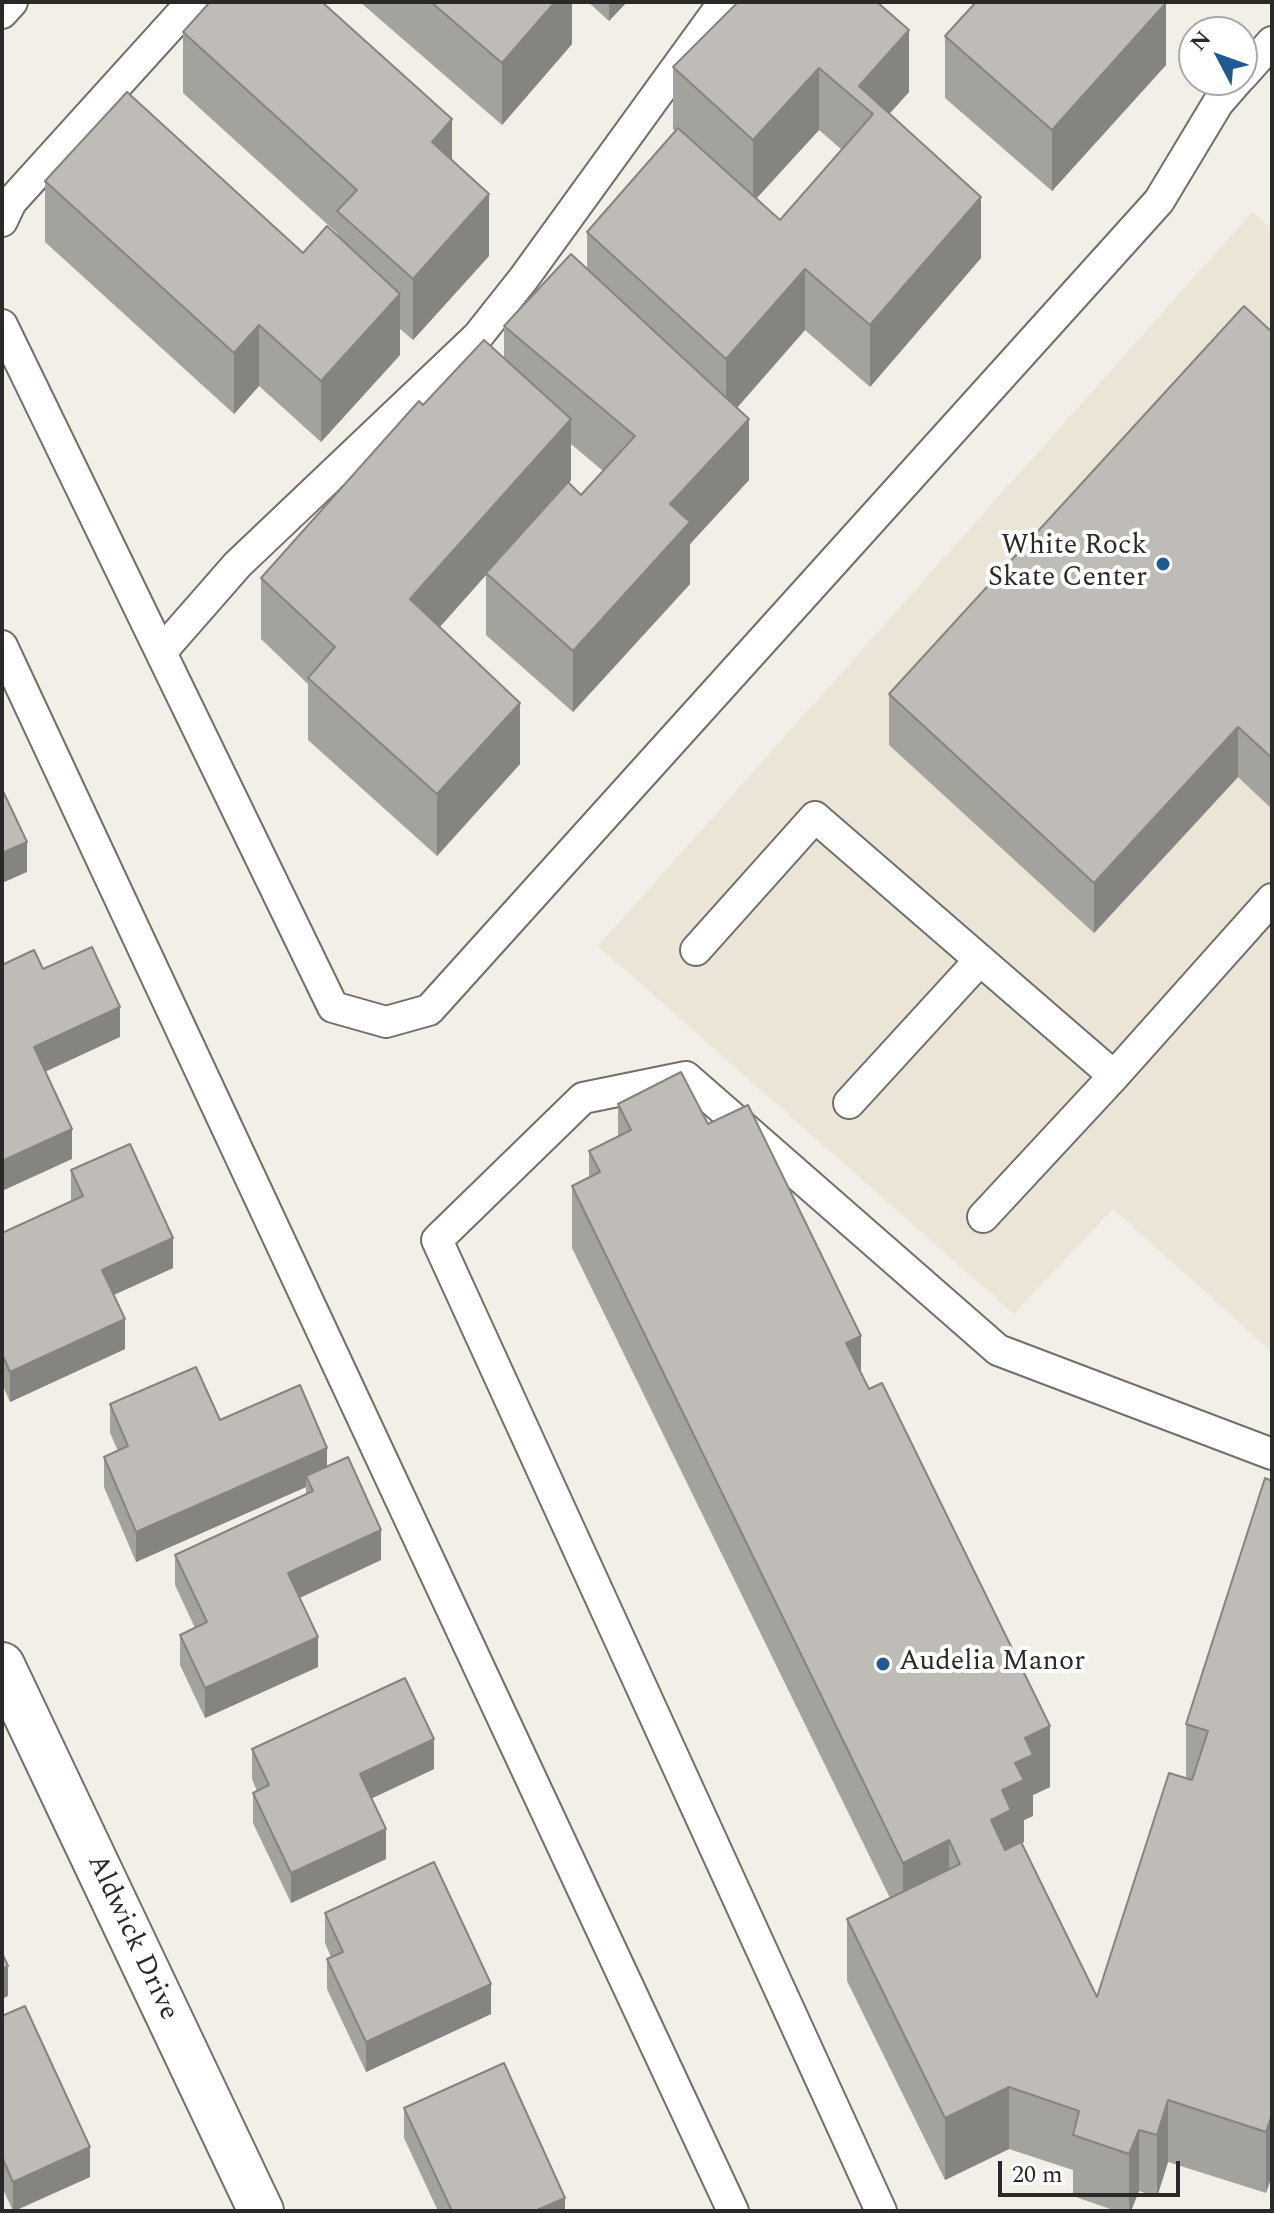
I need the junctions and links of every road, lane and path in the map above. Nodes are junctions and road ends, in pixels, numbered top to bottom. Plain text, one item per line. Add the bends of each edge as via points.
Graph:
1 (12, 2) edge
2 (192, 2) edge
3 (724, 2) edge
4 (2, 13) edge
5 (1272, 42) edge
6 (1258, 58) edge
7 (1224, 96) edge
8 (2, 221) edge
9 (2, 325) edge
10 (2, 646) edge
11 (161, 652) junction
12 (1272, 899) edge
13 (696, 950) dead end
14 (980, 960) junction
15 (1114, 1076) junction
16 (849, 1103) dead end
17 (983, 1217) dead end
18 (1272, 1454) edge
19 (2, 1665) edge
20 (261, 2211) edge
21 (733, 2211) edge
22 (881, 2211) edge

1 - 4 lane
2 - 8 lane via 11,202
3 - 11 lane via 478,336 238,564
5 - 6 lane
7 - 11 lane via 1159,201 429,1010 386,1022 333,1007
9 - 11 lane
10 - 21 lane
12 - 15 lane
13 - 14 lane via 815,817
14 - 15 lane
14 - 16 lane
15 - 17 lane
18 - 22 lane via 998,1350 686,1077 583,1098 437,1240
19 - 20 street, Aldwick Drive

